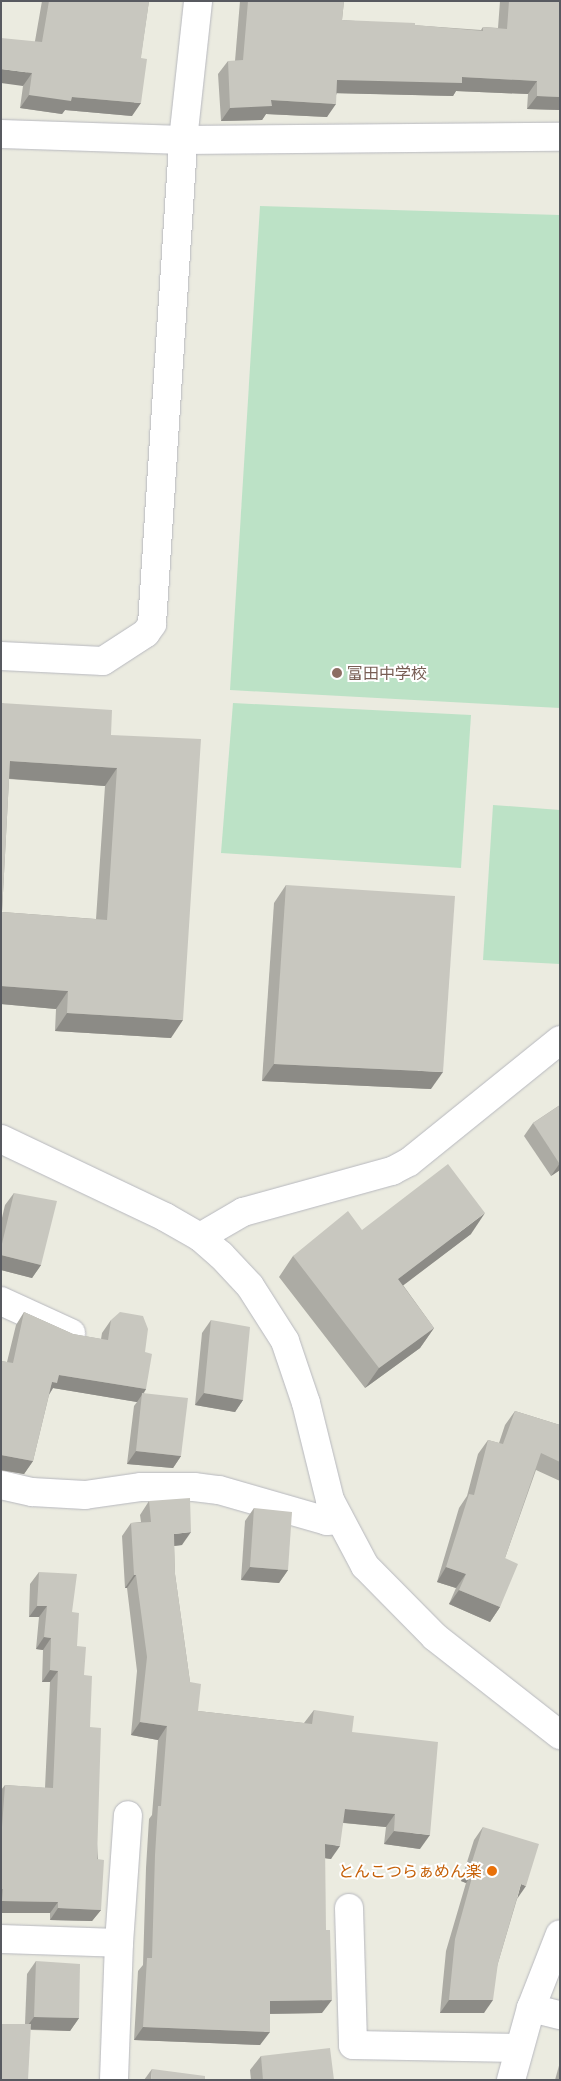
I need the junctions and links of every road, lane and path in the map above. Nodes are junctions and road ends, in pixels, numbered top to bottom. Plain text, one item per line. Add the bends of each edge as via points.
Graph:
1 (198, 1) edge
2 (1, 134) edge
3 (560, 136) edge
4 (183, 140) junction
5 (1, 656) edge
6 (560, 1040) edge
7 (1, 1139) edge
8 (200, 1237) junction
9 (1, 1301) edge
10 (71, 1333) edge
11 (1, 1485) edge
12 (340, 1520) junction
13 (560, 1735) edge
14 (128, 1815) dead end
15 (349, 1908) dead end
16 (560, 1934) edge
17 (1, 1939) edge
18 (119, 1943) junction
19 (531, 2008) junction
20 (560, 2015) edge
21 (519, 2048) junction
22 (114, 2080) edge
23 (511, 2080) edge

1 - 4 street
2 - 4 street
3 - 4 street
4 - 5 street via 152,624 146,633 108,660
6 - 8 street via 409,1162 392,1171 244,1212
7 - 8 street
8 - 12 street via 250,1286 285,1341 306,1403 330,1500
9 - 10 street
11 - 12 street via 32,1492 85,1495 141,1487 194,1487 219,1490 327,1521
12 - 13 street via 365,1566 435,1637
14 - 18 street
15 - 21 street via 353,2045
16 - 19 street
17 - 18 street
18 - 22 street
19 - 20 street
19 - 21 street
21 - 23 street

